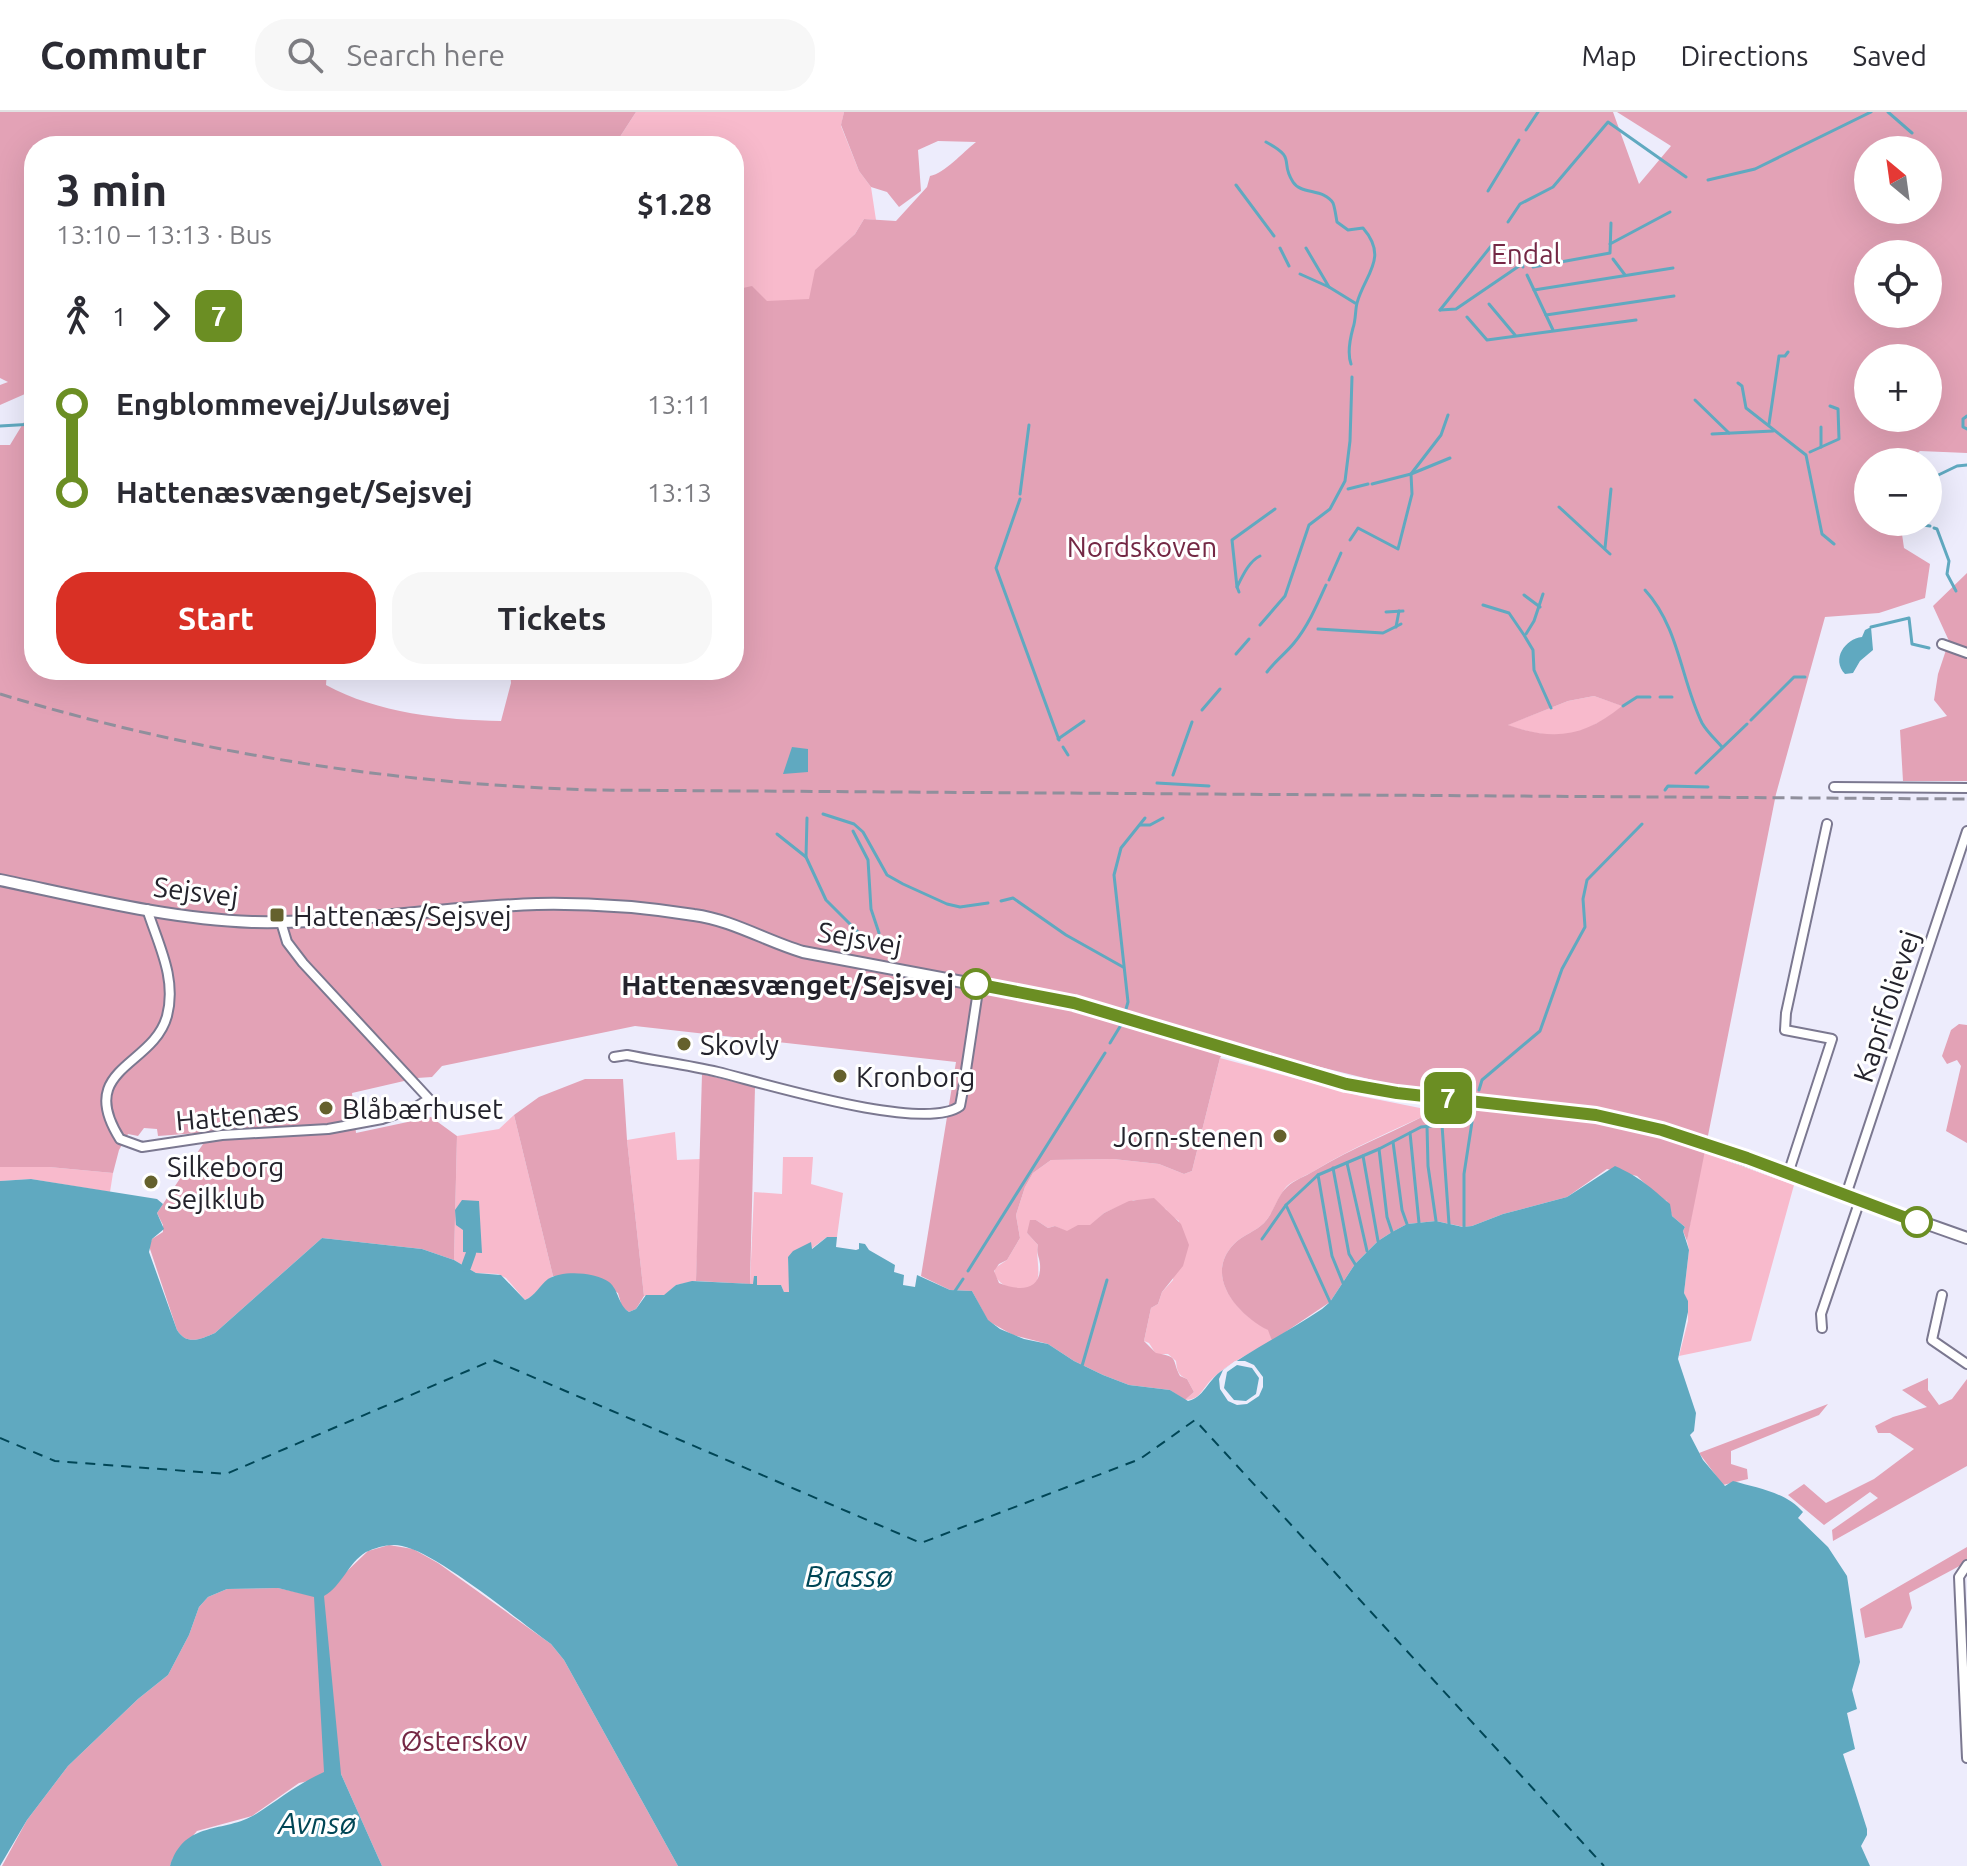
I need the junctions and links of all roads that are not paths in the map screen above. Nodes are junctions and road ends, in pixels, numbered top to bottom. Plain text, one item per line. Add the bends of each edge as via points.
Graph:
1 (1942, 644) dead end
2 (1967, 653) edge
3 (1834, 787) dead end
4 (1967, 788) edge
5 (1827, 824) dead end
6 (1967, 831) edge
7 (0, 880) edge
8 (147, 909) junction
9 (281, 922) junction
10 (979, 984) junction
11 (614, 1057) dead end
12 (1788, 1174) junction
13 (1846, 1195) junction
14 (1860, 1200) junction
15 (1967, 1238) edge
16 (1942, 1295) dead end
17 (1822, 1328) dead end
18 (1967, 1364) edge
19 (1967, 1565) edge
20 (1967, 1758) edge

1 - 2 street
3 - 4 street
5 - 12 street via 1785,1030 1832,1039
6 - 13 street, Kaprifolievej
7 - 8 street, Sejsvej
8 - 9 street, Sejsvej
8 - 9 street, Hattenæs via 169,975 166,1018 143,1051 114,1075 107,1100 120,1139 142,1147 222,1135 328,1129 382,1119 429,1099 303,963 287,942
9 - 10 street, Sejsvej via 536,904 638,909 712,918 803,952
10 - 11 street via 960,1106 954,1110 899,1113 716,1071
10 - 12 street, Sejsvej via 1074,1003 1346,1084 1596,1115 1702,1142
12 - 13 street, Sejsvej
13 - 14 street, Sejsvej
14 - 15 street, Sejsvej
14 - 17 street via 1821,1314
16 - 18 street via 1932,1340
19 - 20 street via 1959,1577

